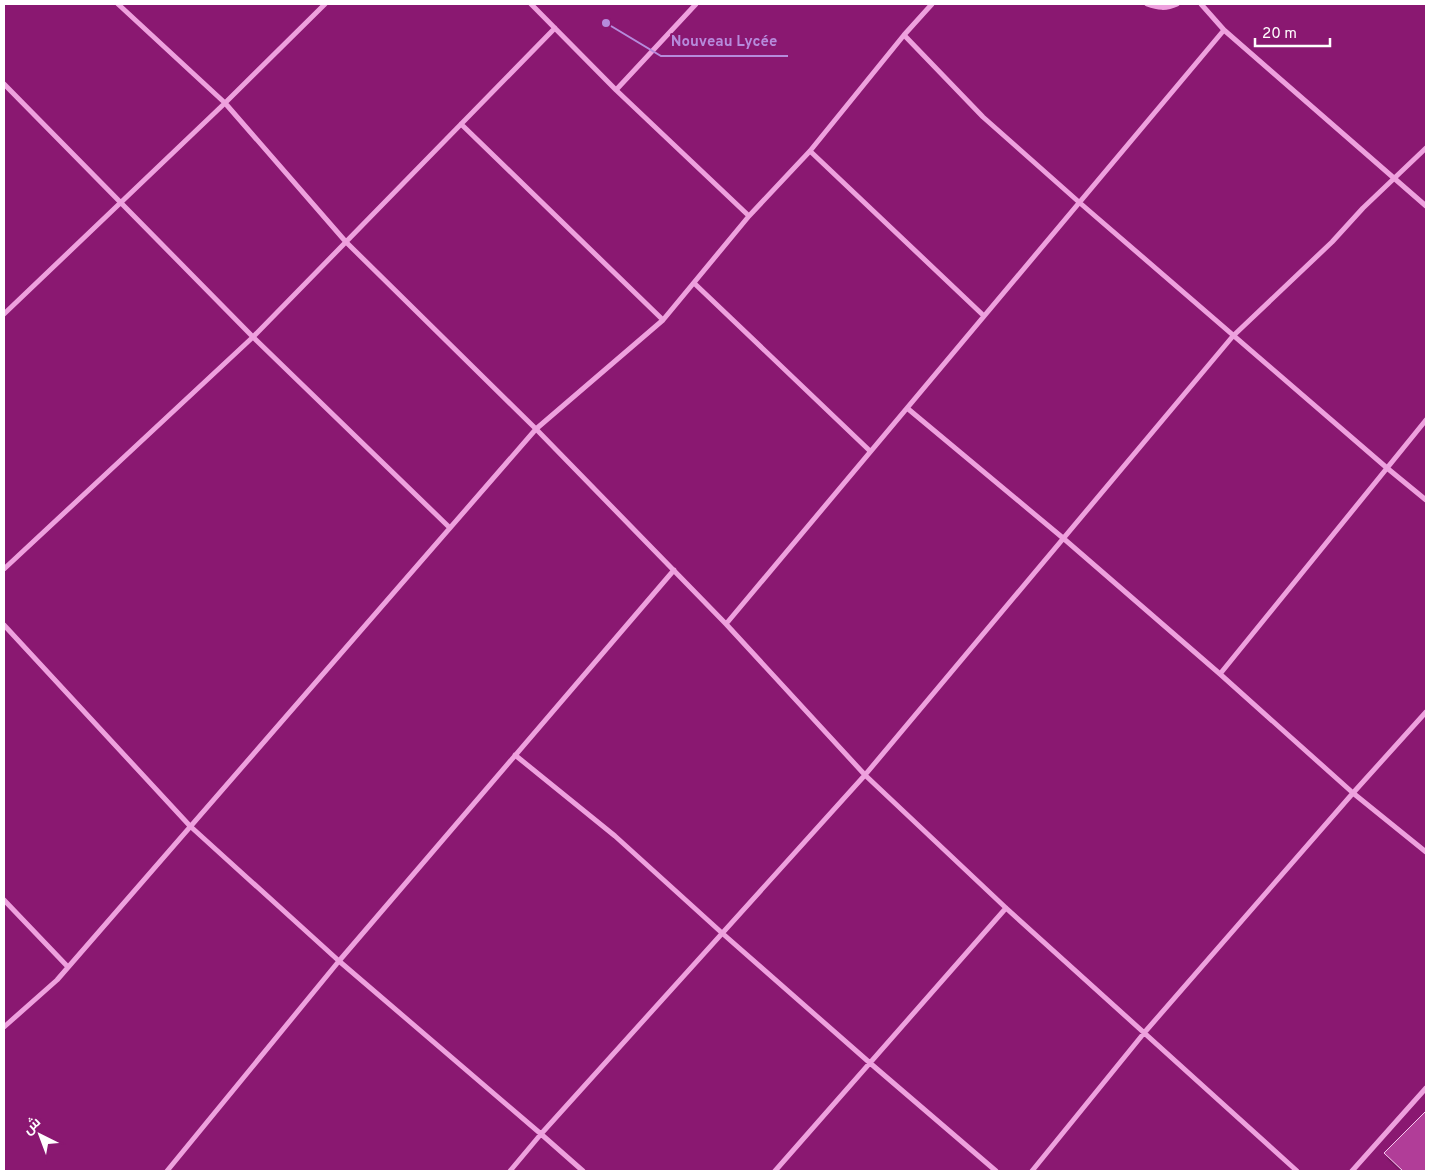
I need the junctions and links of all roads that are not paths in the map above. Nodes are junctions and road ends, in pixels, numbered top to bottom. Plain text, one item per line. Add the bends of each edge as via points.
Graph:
1 (118, 4) edge
2 (325, 4) edge
3 (531, 4) edge
4 (696, 4) edge
5 (932, 4) edge
6 (1147, 4) edge
7 (1177, 4) edge
8 (1201, 4) edge
9 (555, 28) junction
10 (1224, 30) junction
11 (904, 35) junction
12 (4, 84) edge
13 (616, 90) junction
14 (225, 103) junction
15 (461, 124) junction
16 (1426, 148) edge
17 (810, 151) junction
18 (1395, 178) junction
19 (120, 202) junction
20 (1080, 203) junction
21 (1426, 206) edge
22 (749, 216) junction
23 (346, 242) junction
24 (694, 283) junction
25 (4, 314) edge
26 (984, 316) junction
27 (663, 320) junction
28 (1233, 336) junction
29 (254, 337) junction
30 (907, 408) junction
31 (1426, 420) edge
32 (536, 429) junction
33 (870, 451) junction
34 (1387, 468) junction
35 (1426, 500) edge
36 (450, 528) junction
37 (1062, 538) junction
38 (4, 569) edge
39 (674, 570) junction
40 (726, 624) junction
41 (4, 625) edge
42 (1220, 674) junction
43 (1426, 712) edge
44 (515, 756) junction
45 (865, 775) junction
46 (1353, 793) junction
47 (190, 826) junction
48 (1426, 852) edge
49 (4, 900) edge
50 (1006, 908) junction
51 (722, 933) junction
52 (340, 961) junction
53 (68, 968) junction
54 (4, 1026) edge
55 (1144, 1033) junction
56 (870, 1063) junction
57 (1426, 1088) edge
58 (541, 1134) junction
59 (167, 1171) edge
60 (510, 1171) edge
61 (583, 1171) edge
62 (775, 1171) edge
63 (996, 1171) edge
64 (1032, 1171) edge
65 (1297, 1171) edge
66 (1352, 1171) edge

1 - 14 street
2 - 14 street
3 - 9 street
4 - 13 street
5 - 11 street
6 - 7 street via 1165,8
8 - 10 street
9 - 13 street
9 - 15 street
10 - 18 street
10 - 20 street
11 - 17 street
11 - 20 street via 983,117
12 - 19 street
13 - 22 street
14 - 19 street
14 - 23 street
15 - 23 street
15 - 27 street
16 - 18 street
17 - 22 street
17 - 26 street
18 - 21 street
18 - 28 street
19 - 25 street
19 - 29 street
20 - 26 street
20 - 28 street
22 - 24 street
23 - 29 street
23 - 32 street
24 - 27 street
24 - 33 street
26 - 30 street
27 - 32 street
28 - 34 street
28 - 37 street
29 - 36 street
29 - 38 street
30 - 33 street
30 - 37 street
31 - 34 street
32 - 36 street
32 - 39 street
33 - 40 street
34 - 35 street
34 - 42 street
36 - 47 street
37 - 42 street
37 - 45 street
39 - 40 street
39 - 44 street
40 - 45 street
41 - 47 street
42 - 46 street
43 - 46 street
44 - 51 street via 615,836
44 - 52 street
45 - 50 street
45 - 51 street
46 - 48 street
46 - 55 street
47 - 52 street
47 - 53 street
49 - 53 street
50 - 55 street
50 - 56 street
51 - 56 street
51 - 58 street
52 - 58 street
52 - 59 street
53 - 54 street
55 - 64 street
55 - 65 street
56 - 62 street
56 - 63 street
57 - 66 street
58 - 60 street
58 - 61 street

